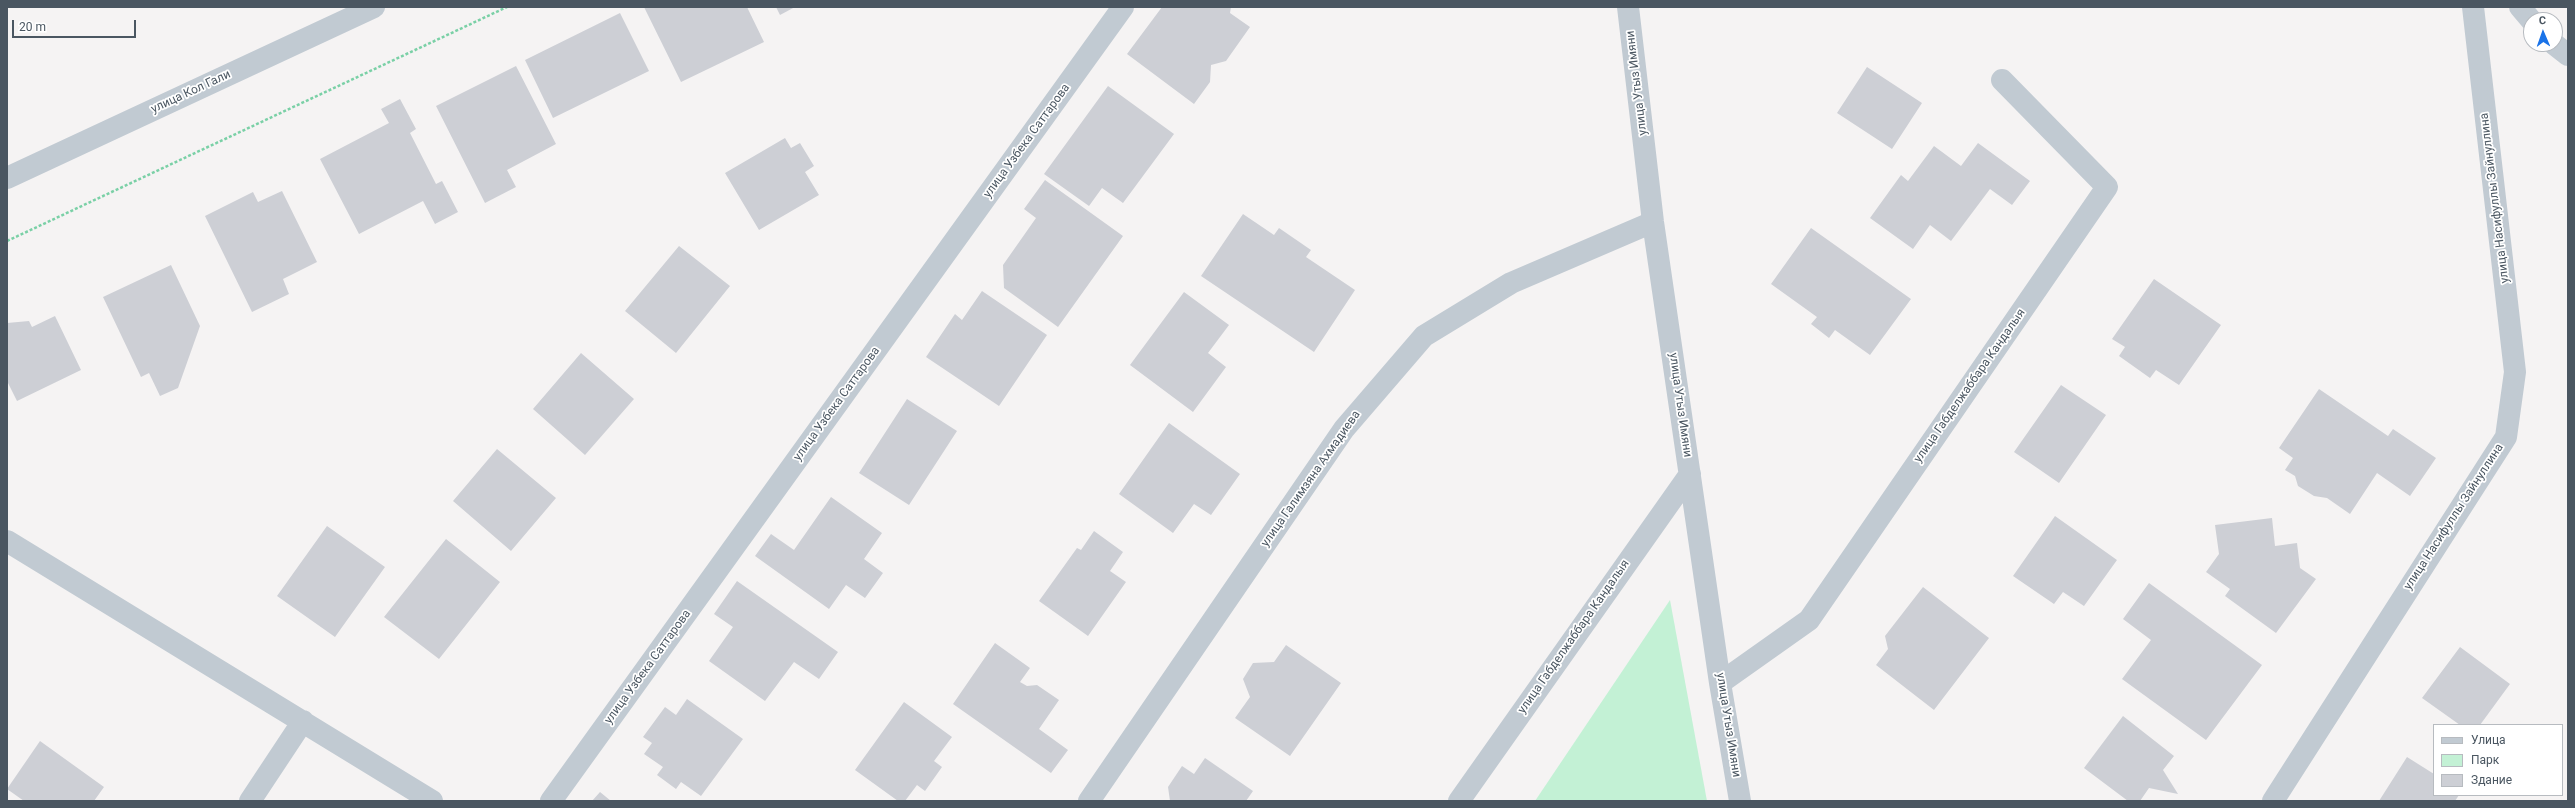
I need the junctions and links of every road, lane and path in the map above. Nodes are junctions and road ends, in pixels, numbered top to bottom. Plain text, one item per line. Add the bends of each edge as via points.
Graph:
1 (374, 7) edge
2 (507, 7) edge
3 (1123, 7) edge
4 (1628, 7) edge
5 (2473, 7) edge
6 (2002, 80) dead end
7 (7, 178) edge
8 (1653, 222) junction
9 (7, 241) edge
10 (1690, 474) junction
11 (7, 541) edge
12 (1720, 683) junction
13 (304, 721) junction
14 (250, 801) edge
15 (432, 801) edge
16 (551, 801) edge
17 (1089, 801) edge
18 (1459, 801) edge
19 (1740, 801) edge
20 (2273, 801) edge

1 - 7 street, улица Кол Гали
2 - 9 path
3 - 16 street, улица Узбека Саттарова
4 - 8 street, улица Утыз Имяни
5 - 20 street, улица Насифуллы Зайнуллина via 2515,372 2506,437
6 - 12 street, улица Габделжаббара Кандалыя via 2107,187 1809,620
8 - 10 street, улица Утыз Имяни
8 - 17 street, улица Галимзяна Ахмадиева via 1511,283 1424,336 1344,429
10 - 12 street, улица Утыз Имяни
10 - 18 street, улица Габделжаббара Кандалыя
11 - 13 street
12 - 19 street, улица Утыз Имяни
13 - 14 street
13 - 15 street

